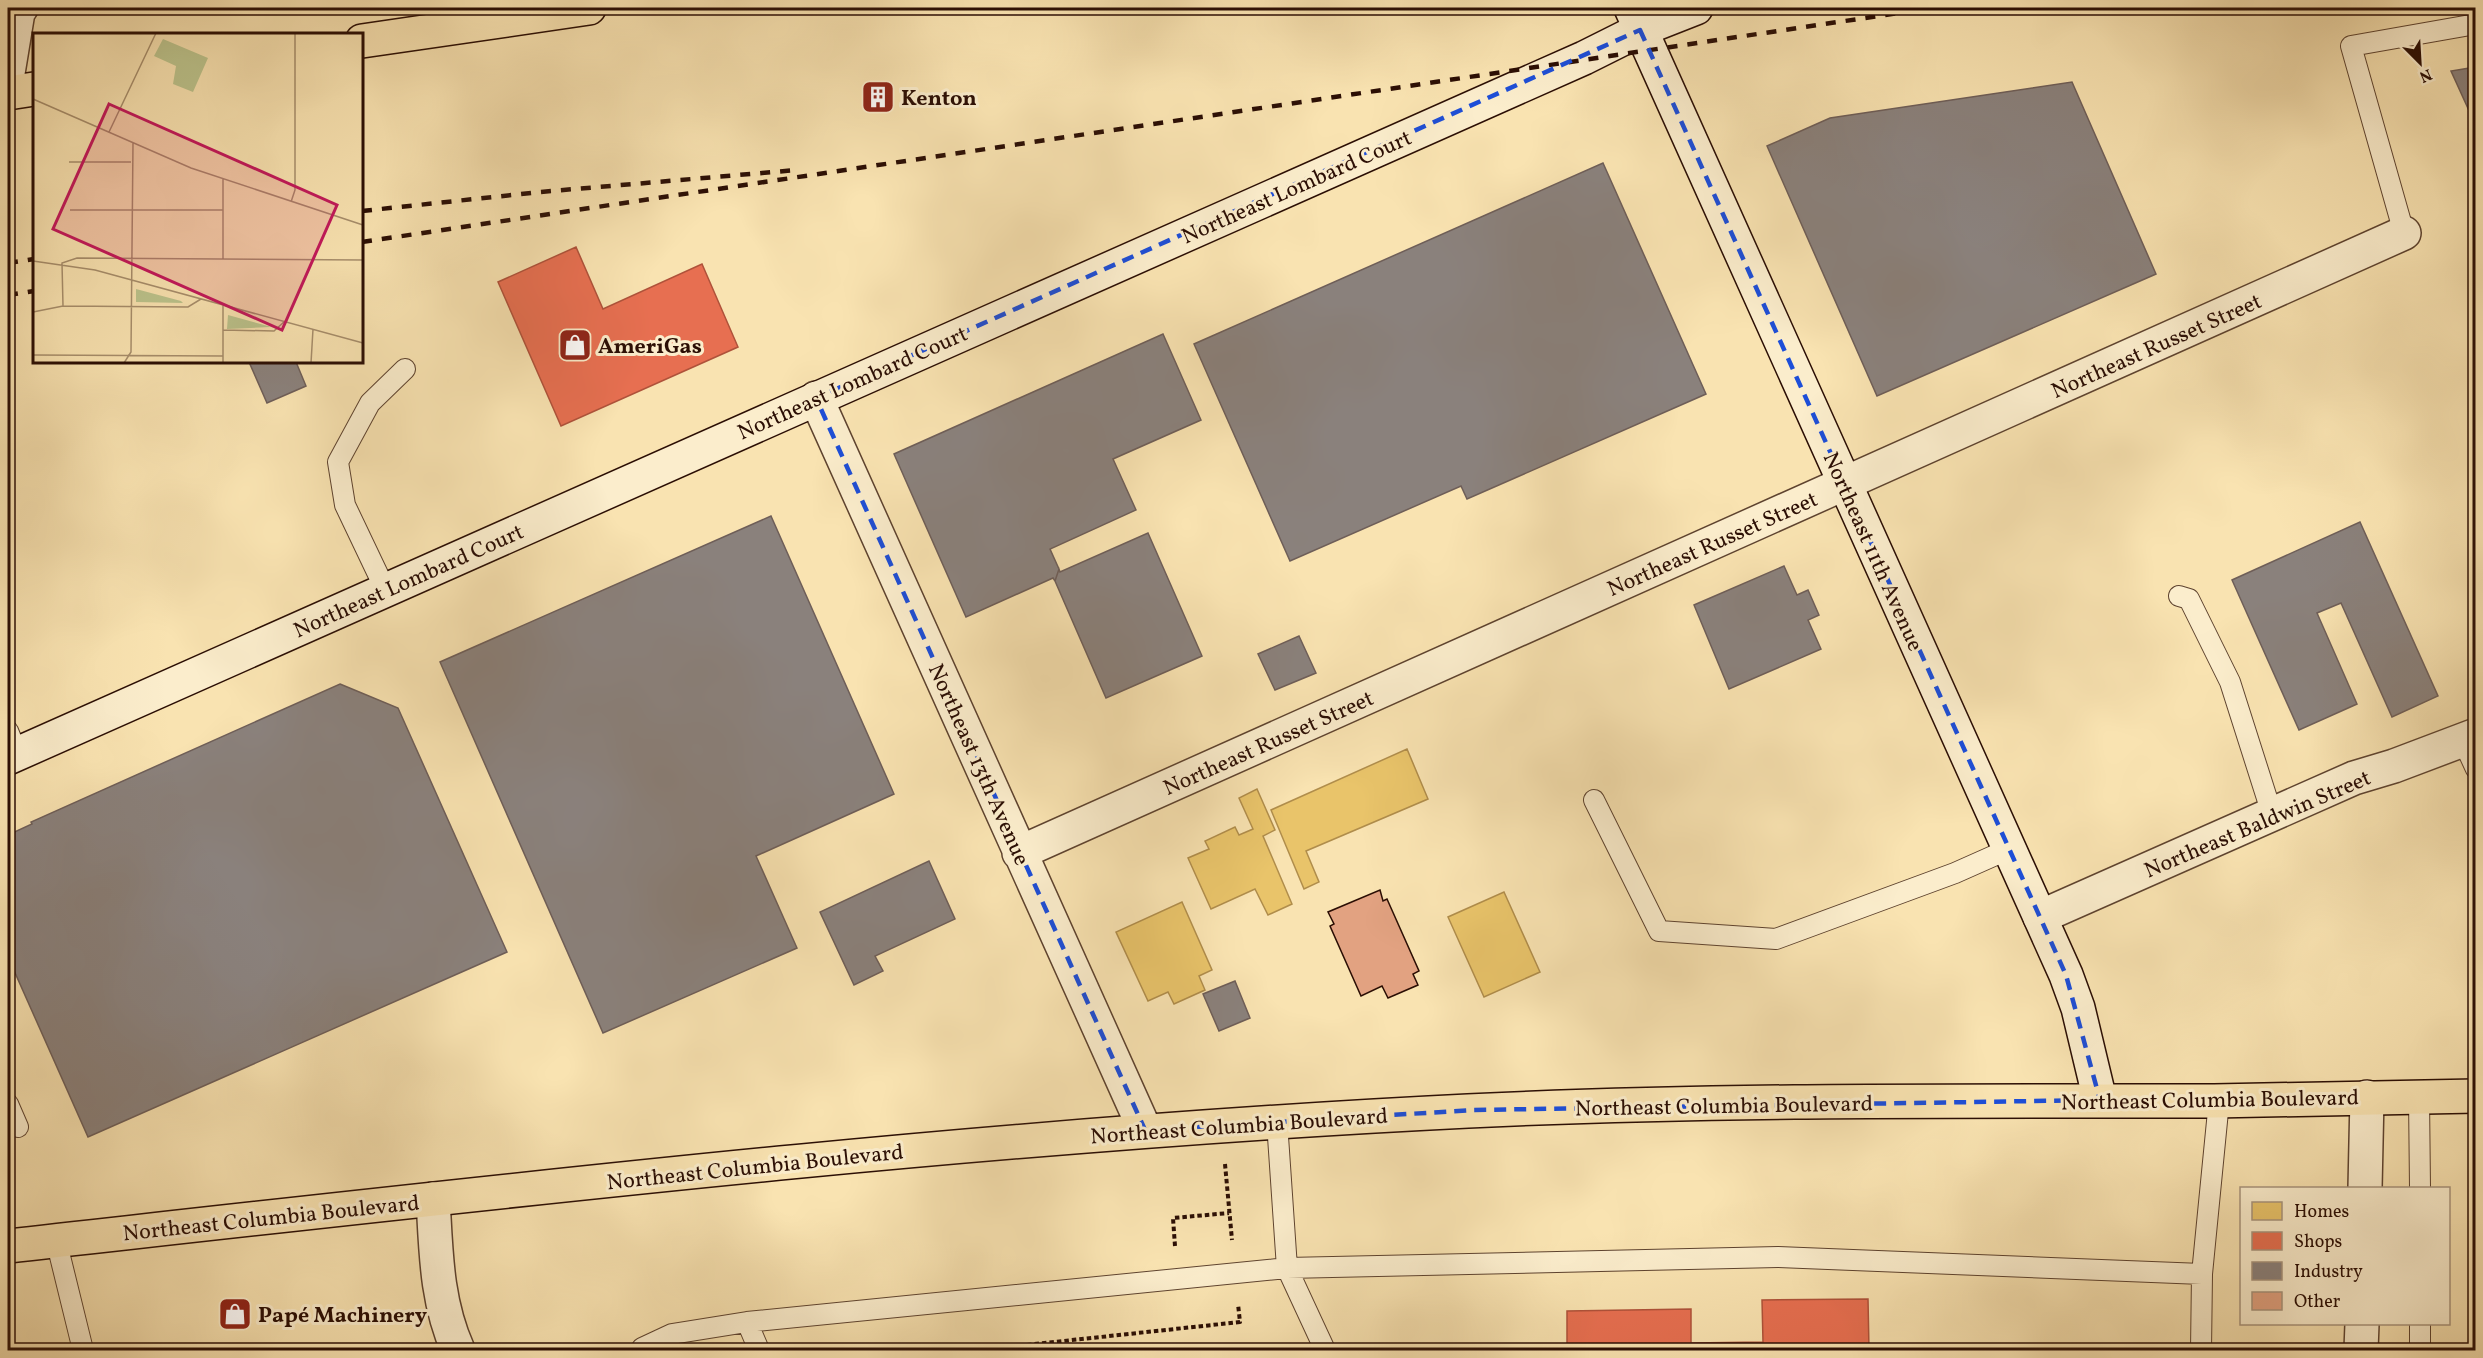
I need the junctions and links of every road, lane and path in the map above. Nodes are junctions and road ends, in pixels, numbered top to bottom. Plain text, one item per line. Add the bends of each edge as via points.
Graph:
1 (21, 8) edge
2 (589, 8) edge
3 (1696, 8) edge
4 (1635, 19) edge
5 (2475, 24) edge
6 (363, 41) edge
7 (8, 74) edge
8 (33, 89) edge
9 (8, 93) edge
10 (2404, 233) joint
11 (405, 369) dead end
12 (816, 398) junction
13 (1844, 484) junction
14 (385, 590) junction
15 (2179, 596) dead end
16 (11, 747) edge
17 (2471, 748) edge
18 (1594, 800) dead end
19 (2272, 814) junction
20 (2009, 849) junction
21 (1019, 853) junction
22 (2040, 917) junction
23 (2475, 1096) edge
24 (2367, 1097) junction
25 (2420, 1097) junction
26 (2100, 1100) junction
27 (2219, 1101) junction
28 (8, 1104) edge
29 (1277, 1122) junction
30 (1221, 1125) junction
31 (18, 1127) dead end
32 (1145, 1130) junction
33 (2365, 1187) edge
34 (2420, 1187) edge
35 (433, 1198) junction
36 (1229, 1213) junction
37 (1231, 1230) dead end
38 (56, 1240) junction
39 (8, 1246) edge
40 (1176, 1250) dead end
41 (1287, 1268) junction
42 (2202, 1274) junction
43 (747, 1322) junction
44 (2362, 1325) edge
45 (2420, 1325) edge
46 (83, 1350) edge
47 (458, 1350) edge
48 (641, 1350) edge
49 (759, 1350) edge
50 (1325, 1350) edge
51 (2201, 1350) edge
52 (2361, 1350) edge
53 (2420, 1350) edge

1 - 7 street
2 - 6 main road
3 - 4 street, Northeast Lombard Court
4 - 12 street, Northeast Lombard Court via 1573,63
4 - 13 street, Northeast 11th Avenue
5 - 10 lane via 2351,46
8 - 9 main road
10 - 13 street, Northeast Russet Street
11 - 14 lane via 370,403 338,462 345,505
12 - 14 street, Northeast Lombard Court
12 - 21 street, Northeast 13th Avenue
13 - 20 street, Northeast 11th Avenue
13 - 21 street, Northeast Russet Street
14 - 16 street, Northeast Lombard Court
15 - 19 lane via 2189,599 2230,682
17 - 19 street, Northeast Baldwin Street via 2354,778
18 - 20 lane via 1659,931 1776,939 1956,873
19 - 22 street, Northeast Baldwin Street
20 - 22 street, Northeast 11th Avenue
21 - 32 street, Northeast 13th Avenue
22 - 26 street, Northeast 11th Avenue via 2078,1008
23 - 25 main road, Northeast Columbia Boulevard
24 - 25 main road, Northeast Columbia Boulevard
24 - 27 main road, Northeast Columbia Boulevard
24 - 33 street
25 - 34 lane
26 - 27 main road, Northeast Columbia Boulevard
26 - 29 main road, Northeast Columbia Boulevard via 1678,1104 1474,1110
27 - 42 lane
28 - 31 lane
29 - 30 main road, Northeast Columbia Boulevard
29 - 41 lane
30 - 32 main road, Northeast Columbia Boulevard
30 - 36 path
32 - 35 main road, Northeast Columbia Boulevard
35 - 38 main road, Northeast Columbia Boulevard
35 - 47 street via 437,1277 447,1325
36 - 37 path
36 - 40 path via 1173,1218
38 - 39 main road, Northeast Columbia Boulevard
38 - 46 lane
41 - 42 lane via 1778,1257
41 - 43 lane
41 - 50 lane
42 - 51 lane
43 - 48 lane via 672,1334
43 - 49 lane
44 - 52 street
45 - 53 lane

